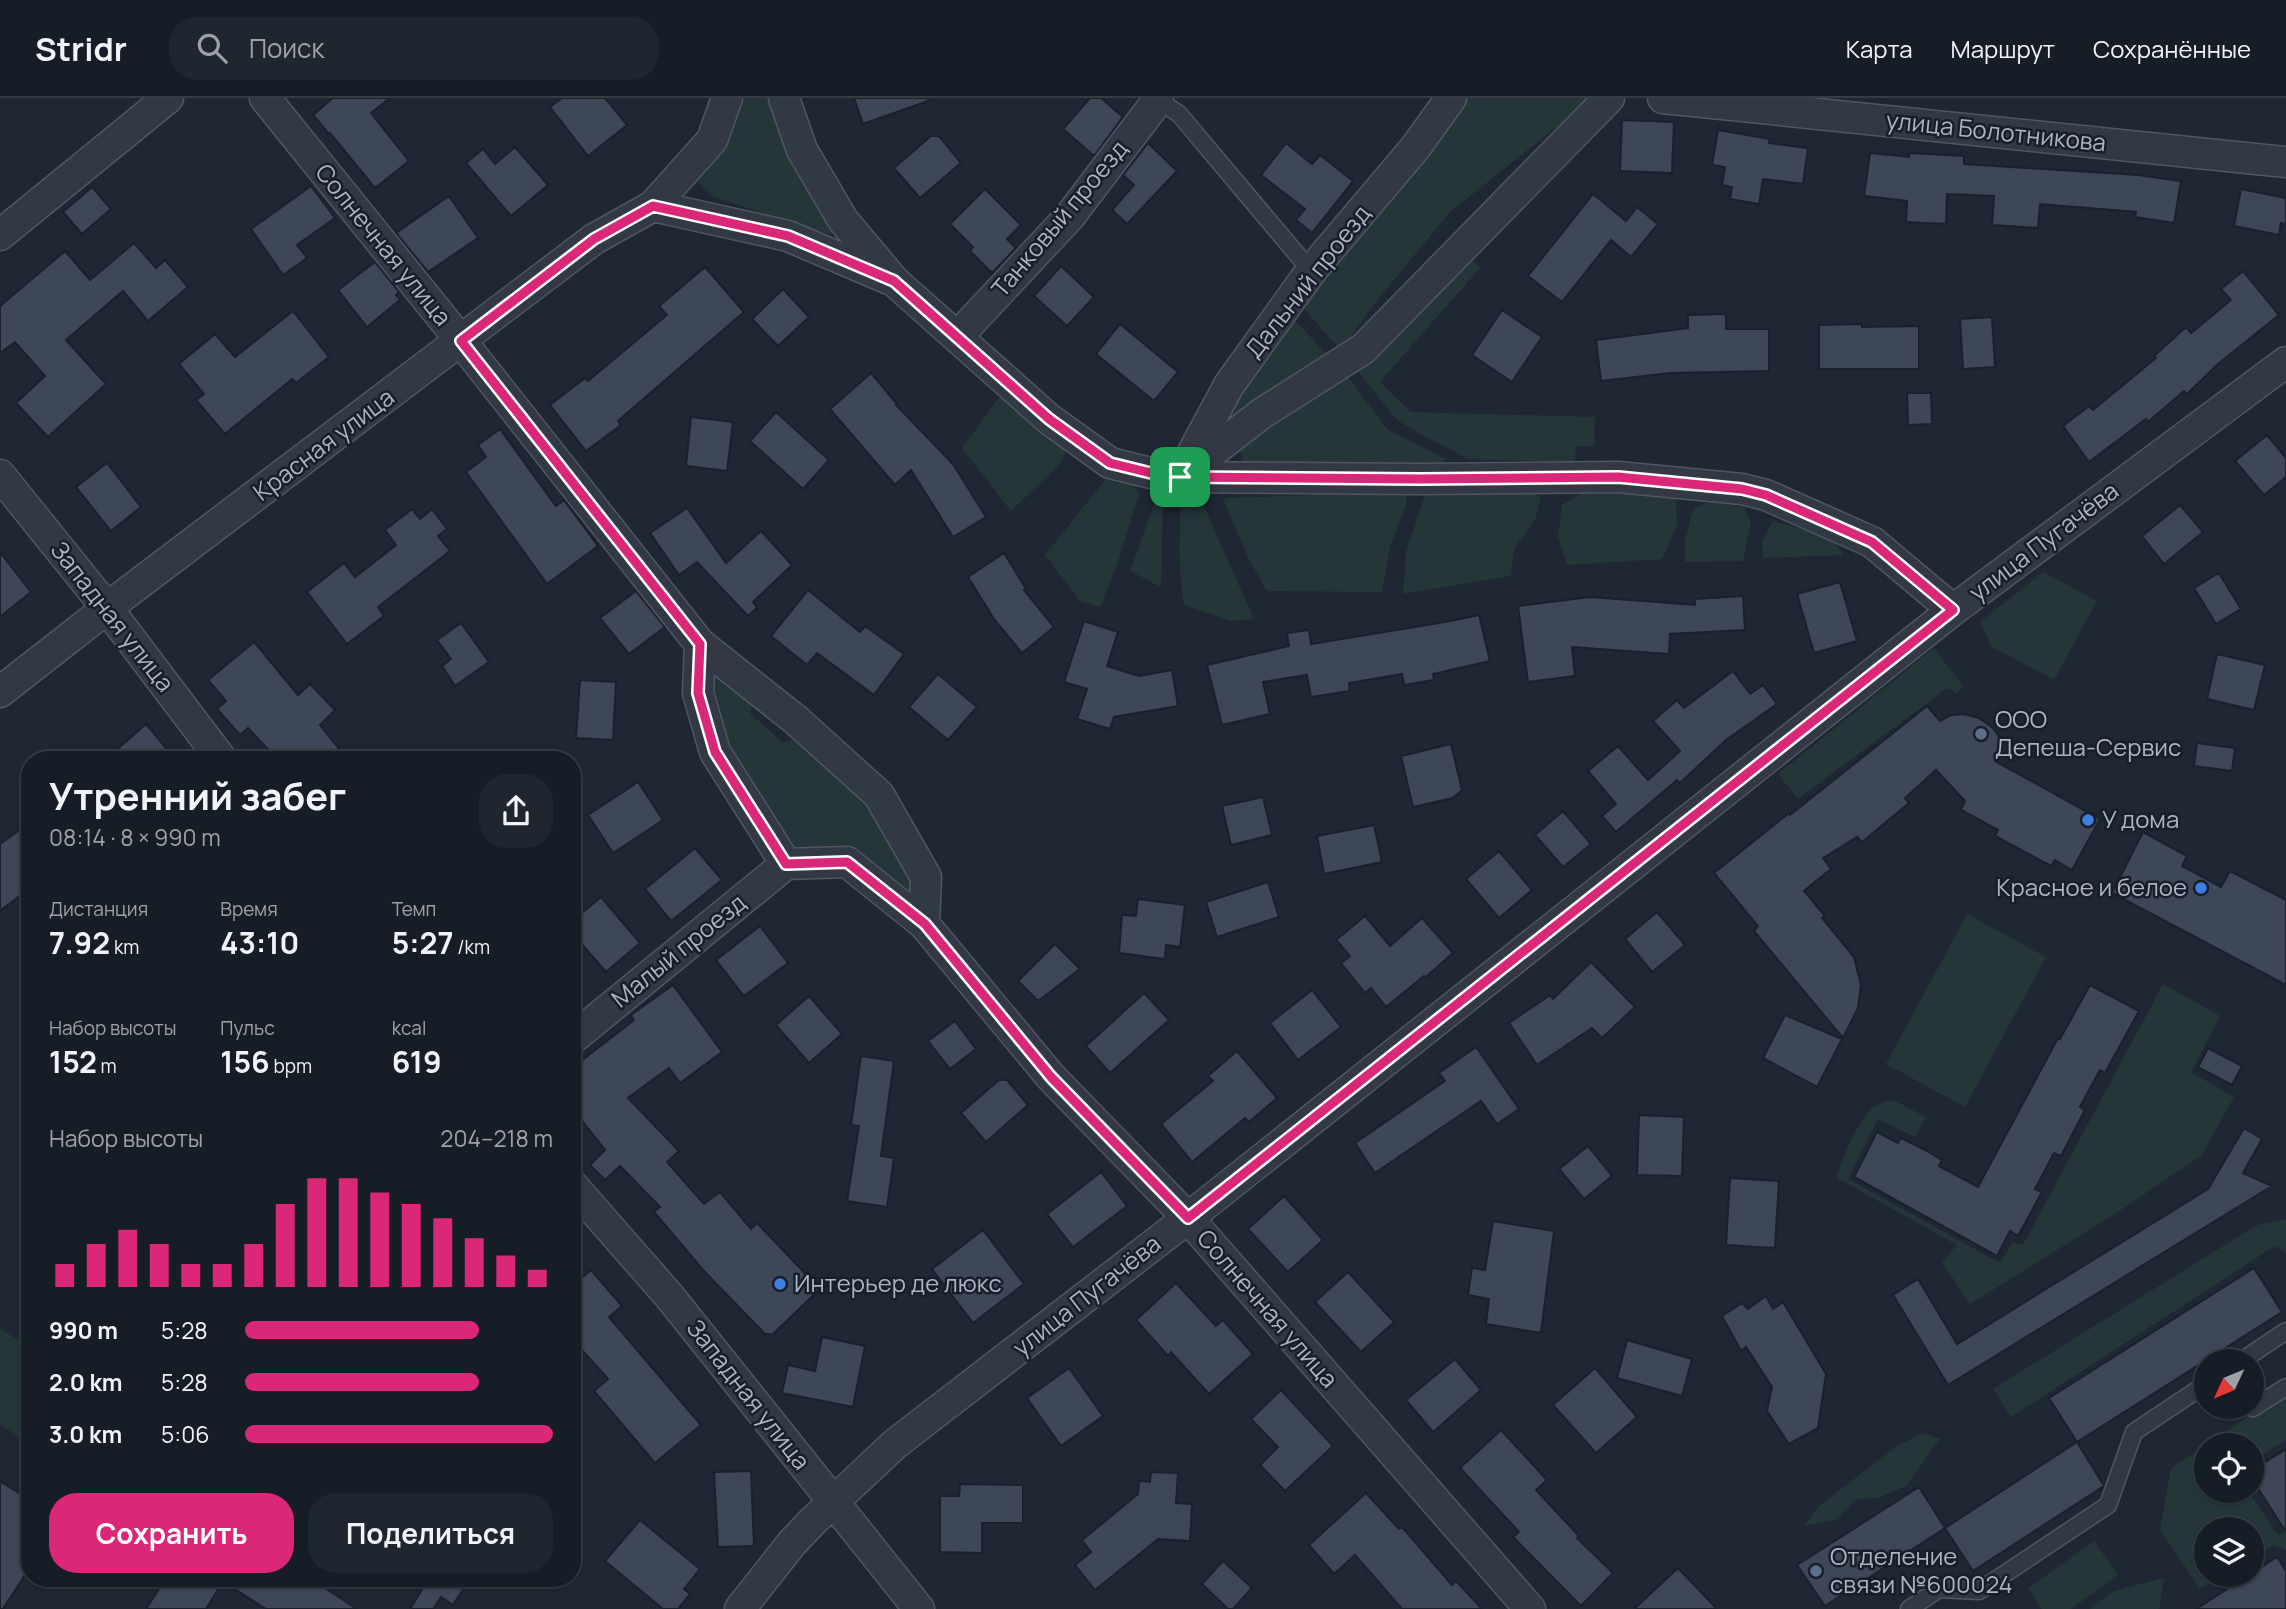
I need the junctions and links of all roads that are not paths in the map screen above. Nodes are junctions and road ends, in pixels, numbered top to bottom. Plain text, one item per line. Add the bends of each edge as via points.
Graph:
1 (169, 98) edge
2 (265, 98) edge
3 (727, 98) edge
4 (784, 98) edge
5 (1451, 98) edge
6 (1609, 98) edge
7 (1664, 98) edge
8 (1158, 99) edge
9 (2286, 162) edge
10 (653, 206) junction
11 (0, 235) edge
12 (1311, 271) junction
13 (894, 281) junction
14 (957, 337) junction
15 (461, 341) junction
16 (2286, 362) edge
17 (0, 475) edge
18 (1180, 477) junction
19 (107, 608) junction
20 (1953, 610) junction
21 (700, 644) junction
22 (0, 692) edge
23 (215, 751) edge
24 (786, 864) junction
25 (925, 924) junction
26 (581, 1032) edge
27 (581, 1195) edge
28 (1188, 1218) junction
29 (2286, 1331) edge
30 (2259, 1349) edge
31 (2286, 1387) edge
32 (2194, 1395) edge
33 (2264, 1401) edge
34 (832, 1501) junction
35 (740, 1609) edge
36 (919, 1609) edge
37 (1530, 1609) edge
38 (1909, 1609) edge

1 - 11 street
2 - 15 street, Солнечная улица
3 - 10 street, Красная улица via 712,140
4 - 13 street via 802,150 843,220
5 - 12 street, Дальний проезд via 1416,148
6 - 18 street via 1363,349 1261,414
7 - 9 street, улица Болотникова
8 - 12 lane via 1179,114
8 - 14 street, Танковый проезд via 1070,216
10 - 13 street via 788,236
10 - 15 street, Красная улица via 594,239
12 - 18 street, Дальний проезд via 1229,385
13 - 14 street
14 - 18 street via 1049,419 1110,463
15 - 19 street, Красная улица
15 - 21 street, Солнечная улица
16 - 20 street, улица Пугачёва
17 - 19 street, Западная улица
18 - 20 street via 1618,477 1742,489 1766,495 1872,542
19 - 22 street, Красная улица
19 - 23 street, Западная улица
20 - 28 street, улица Пугачёва
21 - 24 street via 698,693 715,752
21 - 25 street, Солнечная улица via 879,794 926,877
24 - 25 street, Солнечная улица via 847,862
24 - 26 street, Малый проезд
25 - 28 street, Солнечная улица via 1051,1077
27 - 34 street, Западная улица via 670,1297
28 - 34 street, улица Пугачёва via 895,1444
28 - 37 street, Солнечная улица
29 - 30 lane
31 - 33 lane
32 - 38 lane via 2134,1432 2108,1506 1979,1591 1940,1589
34 - 35 street, улица Пугачёва
34 - 36 street, Западная улица

